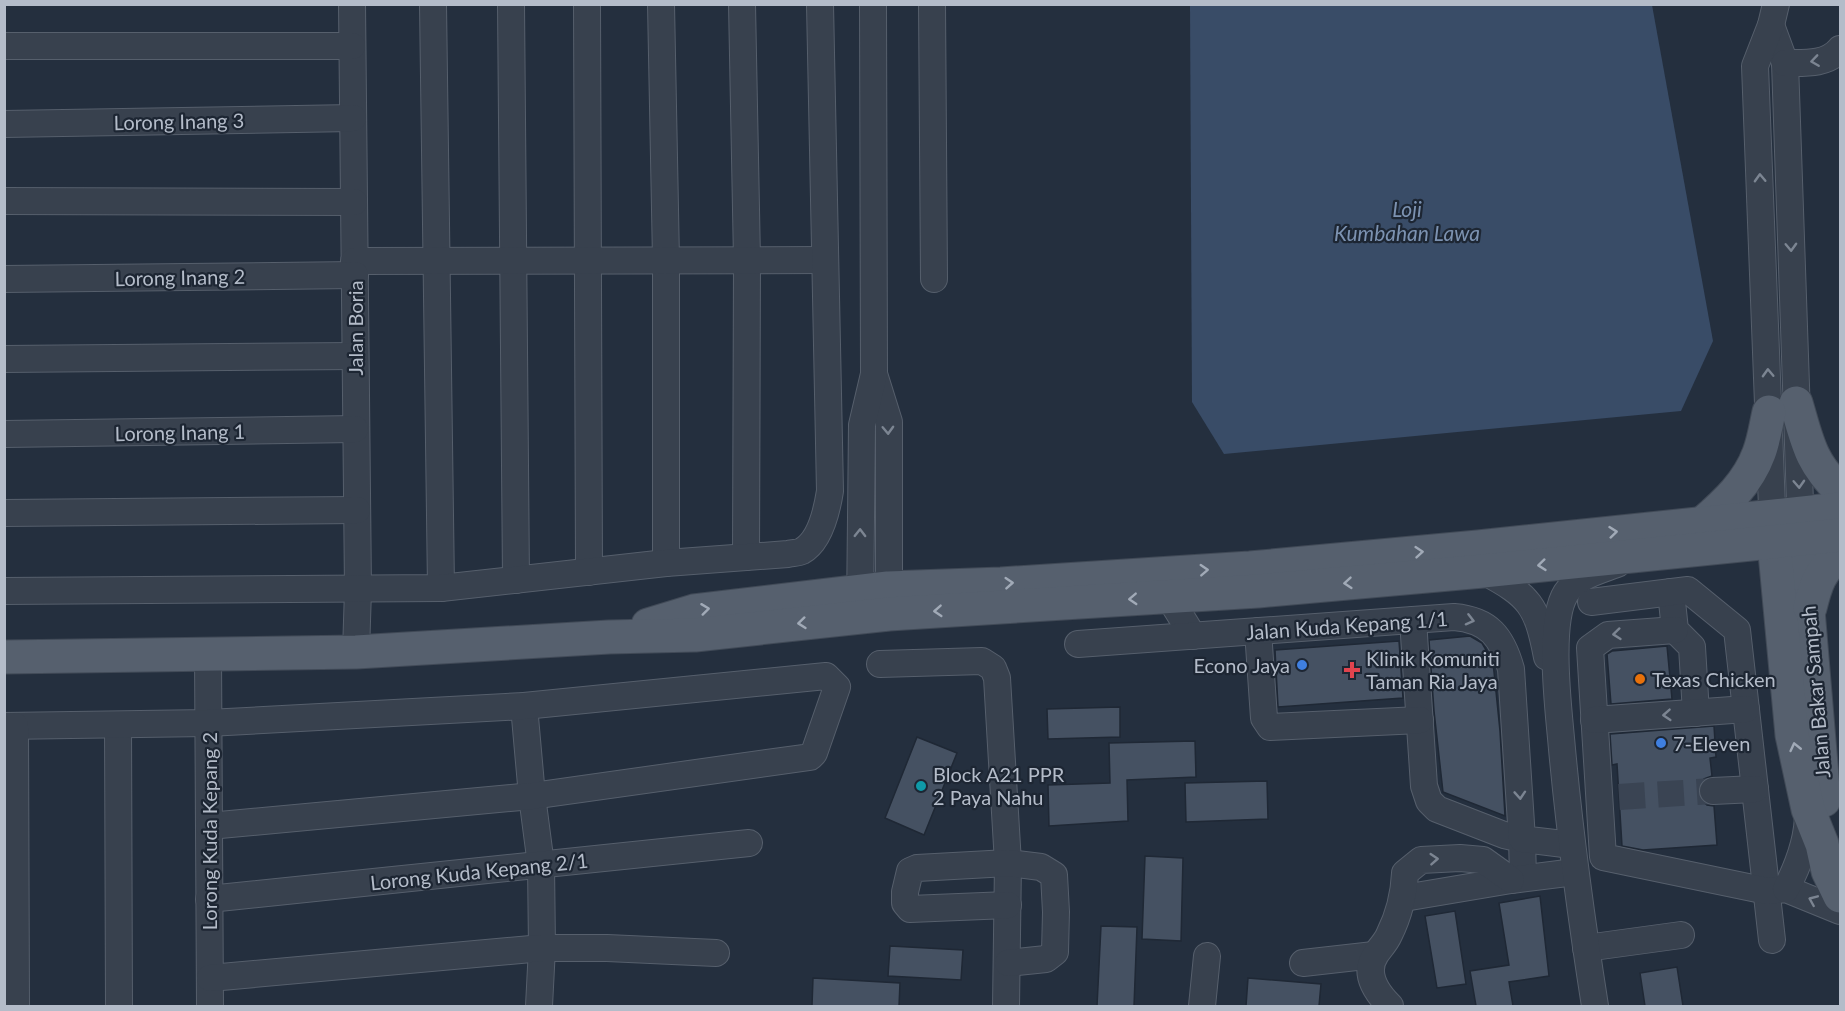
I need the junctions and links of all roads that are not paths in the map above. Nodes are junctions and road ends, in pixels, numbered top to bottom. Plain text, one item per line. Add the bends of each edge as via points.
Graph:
1 (352, 4) edge
2 (433, 4) edge
3 (511, 4) edge
4 (587, 4) edge
5 (661, 4) edge
6 (742, 4) edge
7 (820, 4) edge
8 (873, 4) edge
9 (932, 4) edge
10 (1773, 15) edge
11 (352, 45) junction
12 (4, 46) edge
13 (1840, 49) edge
14 (1785, 63) junction
15 (353, 118) junction
16 (4, 124) edge
17 (4, 201) edge
18 (354, 202) junction
19 (588, 260) junction
20 (666, 260) junction
21 (747, 260) junction
22 (825, 260) junction
23 (436, 261) junction
24 (514, 261) junction
25 (354, 268) junction
26 (4, 279) edge
27 (934, 279) dead end
28 (355, 356) junction
29 (4, 359) edge
30 (1782, 408) junction
31 (355, 429) junction
32 (4, 434) edge
33 (1840, 490) edge
34 (1840, 509) edge
35 (357, 510) junction
36 (4, 513) edge
37 (1703, 523) junction
38 (1787, 527) junction
39 (1840, 535) edge
40 (1729, 547) junction
41 (1840, 554) edge
42 (1642, 555) junction
43 (746, 557) junction
44 (666, 563) junction
45 (1483, 571) junction
46 (589, 572) junction
47 (516, 580) junction
48 (441, 588) junction
49 (358, 590) junction
50 (4, 591) edge
51 (1258, 591) junction
52 (1671, 592) junction
53 (1169, 597) junction
54 (874, 602) junction
55 (1591, 603) dead end
56 (1794, 614) junction
57 (1413, 620) junction
58 (1675, 630) junction
59 (1251, 632) junction
60 (1193, 636) junction
61 (1078, 644) dead end
62 (356, 652) junction
63 (208, 655) junction
64 (4, 657) edge
65 (880, 664) dead end
66 (524, 706) junction
67 (1746, 709) junction
68 (1696, 713) junction
69 (1559, 716) junction
70 (1420, 720) junction
71 (1594, 720) junction
72 (208, 723) junction
73 (118, 724) junction
74 (10, 726) edge
75 (1755, 789) junction
76 (1713, 791) tunnel mouth
77 (532, 796) junction
78 (1609, 798) junction
79 (1567, 801) junction
80 (1808, 809) junction
81 (10, 823) edge
82 (209, 826) junction
83 (1522, 839) junction
84 (749, 843) dead end
85 (1822, 844) junction
86 (1572, 845) junction
87 (541, 864) junction
88 (1008, 864) junction
89 (1575, 872) junction
90 (1517, 879) junction
91 (1777, 890) junction
92 (1840, 896) edge
93 (209, 898) junction
94 (1404, 898) junction
95 (1008, 905) junction
96 (1840, 911) edge
97 (10, 921) edge
98 (1681, 935) dead end
99 (1772, 940) dead end
100 (542, 948) junction
101 (1586, 948) junction
102 (716, 953) dead end
103 (1207, 956) dead end
104 (1374, 956) junction
105 (1008, 963) junction
106 (1303, 963) dead end
107 (210, 978) junction
108 (16, 1006) edge
109 (119, 1006) edge
110 (210, 1006) edge
111 (539, 1006) edge
112 (1006, 1006) edge
113 (1202, 1006) edge
114 (1390, 1006) edge
115 (1595, 1006) edge

1 - 11 street, Jalan Boria
2 - 23 street
3 - 24 street
4 - 19 street
5 - 20 street
6 - 21 street
7 - 22 street
8 - 54 street via 874,374 862,425
9 - 27 street
10 - 14 street
30 -> 10 street via 1755,66
11 - 12 street
11 - 15 street, Jalan Boria
13 -> 14 street via 1825,60
14 -> 30 street
15 - 16 street, Lorong Inang 3
15 - 18 street, Jalan Boria
17 - 18 street
18 - 25 street, Jalan Boria
19 - 20 street, Lorong Inang 2
19 - 24 street, Lorong Inang 2
19 - 46 street
20 - 21 street, Lorong Inang 2
20 - 44 street
21 - 22 street, Lorong Inang 2
21 - 43 street
22 - 43 street via 828,504 815,537 801,551
23 - 24 street, Lorong Inang 2
23 - 25 street, Lorong Inang 2
23 - 48 street
24 - 47 street
25 - 26 street, Lorong Inang 2
25 - 28 street, Jalan Boria
28 - 29 street
28 - 31 street, Jalan Boria
30 - 33 main road via 1826,477
30 - 37 main road via 1746,480
30 - 38 street
31 - 32 street, Lorong Inang 1
31 - 35 street, Jalan Boria
34 - 38 main road
35 - 36 street
35 - 49 street, Jalan Boria
37 - 38 main road
54 -> 37 main road via 1001,584 1250,568
38 - 39 main road
38 - 40 main road
38 - 56 main road, Jalan Bakar Sampah
40 - 42 main road
40 - 56 main road via 1747,560
41 - 56 main road
42 -> 45 main road
42 - 69 street via 1588,575 1565,595 1555,649
43 - 44 street
44 - 46 street
45 -> 51 main road
45 - 69 street via 1532,606 1540,623
46 - 47 street
47 - 48 street
48 - 49 street
49 - 50 street
49 - 62 street, Jalan Boria
51 - 53 main road
51 - 59 street
52 - 55 street
52 - 58 street
52 - 67 street via 1688,590 1737,630
53 -> 54 main road
53 - 60 street
54 - 62 main road via 694,611 609,637
80 -> 56 main road, Jalan Bakar Sampah via 1792,735
56 - 85 main road, Jalan Bakar Sampah via 1825,808
57 - 59 street, Jalan Kuda Kepang 1/1
57 - 70 street
57 -> 83 street, Jalan Kuda Kepang 1/1 via 1467,618 1493,632 1506,650 1511,669
58 - 68 street via 1692,647
58 -> 71 street via 1608,634 1590,648
59 - 60 street, Jalan Kuda Kepang 1/1
59 - 70 street via 1264,718 1270,727
60 - 61 street, Jalan Kuda Kepang 1/1
62 - 63 main road
63 - 64 main road
63 - 72 street, Lorong Kuda Kepang 2
65 - 88 street via 982,661 993,668 997,678
66 - 72 street
66 - 77 street
66 - 77 street via 826,676 837,687 810,757
67 - 68 street
67 - 75 street
68 -> 71 street
69 - 79 street
70 - 83 street via 1424,786 1430,801 1437,809
71 - 78 street
72 - 73 street
72 - 82 street, Lorong Kuda Kepang 2
73 - 74 street
73 - 109 street
74 - 81 street
75 - 76 street
75 - 91 street
77 - 82 street
77 - 87 street
78 - 79 street
78 - 91 street via 1603,857
79 - 86 street
80 - 85 main road, Jalan Bakar Sampah
80 - 91 street via 1805,839 1794,873
81 - 97 street
82 - 93 street, Lorong Kuda Kepang 2
83 - 86 street
83 - 90 street, Jalan Kuda Kepang 1/1
84 - 87 street, Lorong Kuda Kepang 2/1
85 - 92 main road, Jalan Bakar Sampah via 1827,871
86 - 89 street
87 - 93 street, Lorong Kuda Kepang 2/1
87 - 100 street
88 - 95 street
88 - 95 street via 917,868 910,871 905,903 910,909
88 - 105 street via 1041,867 1054,875 1056,912 1055,951 1046,959
89 - 90 street
89 - 101 street
90 - 94 street
94 -> 90 street via 1405,873 1421,860 1483,860
96 -> 91 street
91 - 99 street
93 - 107 street, Lorong Kuda Kepang 2
94 - 104 street via 1388,938
95 - 105 street
97 - 108 street
98 - 101 street
100 - 102 street
100 - 107 street
100 - 111 street
101 - 115 street
103 - 113 street
104 - 106 street
104 - 114 street via 1371,978
105 - 112 street
107 - 110 street, Lorong Kuda Kepang 2

